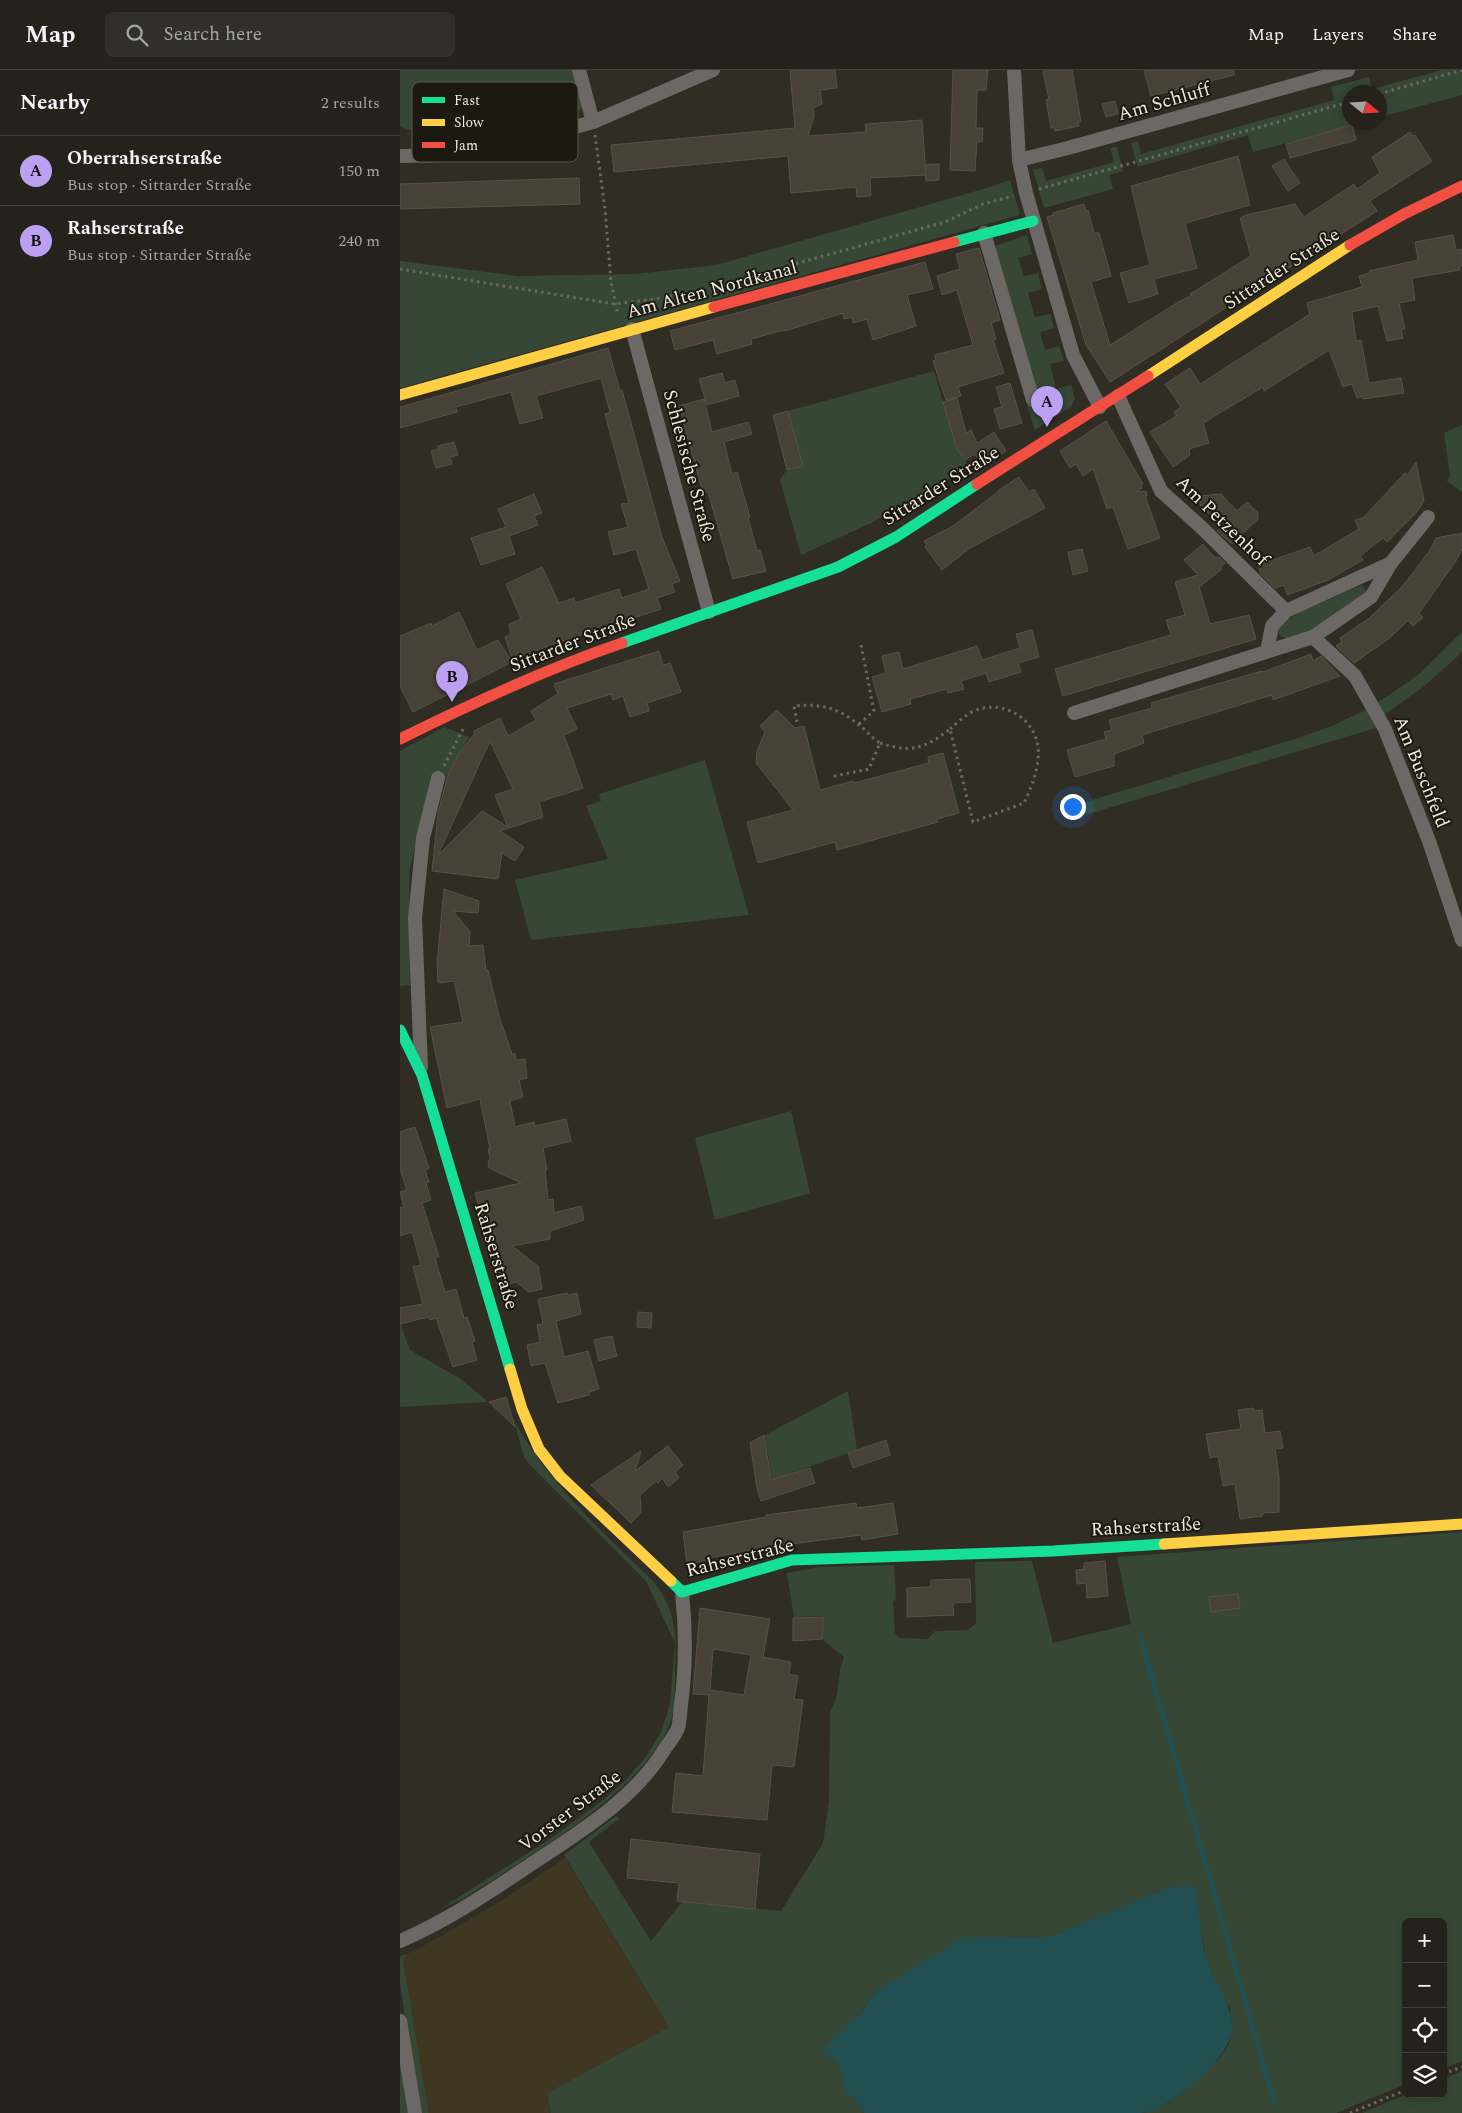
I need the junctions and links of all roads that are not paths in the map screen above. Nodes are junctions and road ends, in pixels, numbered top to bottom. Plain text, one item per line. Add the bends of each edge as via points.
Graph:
1 (579, 70) edge
2 (713, 70) edge
3 (1014, 70) edge
4 (1348, 70) edge
5 (593, 122) junction
6 (578, 126) edge
7 (1019, 160) junction
8 (1462, 186) edge
9 (1033, 221) junction
10 (984, 233) junction
11 (628, 331) junction
12 (400, 395) edge
13 (1118, 396) junction
14 (1033, 400) dead end
15 (1100, 407) junction
16 (1428, 518) dead end
17 (1391, 564) junction
18 (1286, 611) junction
19 (709, 612) junction
20 (1313, 637) junction
21 (1267, 651) junction
22 (1074, 713) dead end
23 (400, 739) edge
24 (438, 778) road end
25 (1462, 940) edge
26 (400, 1030) edge
27 (422, 1075) junction
28 (1462, 1524) edge
29 (682, 1592) junction
30 (400, 1942) edge
31 (400, 2021) edge
32 (415, 2113) edge

1 - 5 street
2 - 5 street
3 - 7 street
4 - 7 street, Am Schluff
5 - 6 street
7 - 9 street
8 - 13 street, Sittarder Straße via 1404,214 1329,257
9 - 10 street, Am Alten Nordkanal
9 - 15 street via 1073,355
10 - 11 street, Am Alten Nordkanal
10 - 14 street
11 - 12 street, Am Alten Nordkanal
11 - 19 street, Schlesische Straße
13 - 15 street, Sittarder Straße
13 - 18 street, Am Petzenhof via 1161,491
15 - 19 street, Sittarder Straße via 896,537 838,567
16 - 17 street
17 - 18 street
17 - 20 street via 1371,597
18 - 21 street via 1272,626
19 - 23 street, Sittarder Straße via 544,672 460,708
20 - 21 street
20 - 25 street, Am Buschfeld via 1355,676 1385,729 1429,841
21 - 22 street
24 - 27 street, Rahserstraße via 423,838 416,918
26 - 27 street, Rahserstraße
27 - 29 street, Rahserstraße via 522,1409 539,1449 560,1476
28 - 29 street, Rahserstraße via 1072,1550 792,1560
29 - 30 street, Vorster Straße via 686,1624 678,1728 655,1765 598,1818 550,1852 477,1901
31 - 32 street

